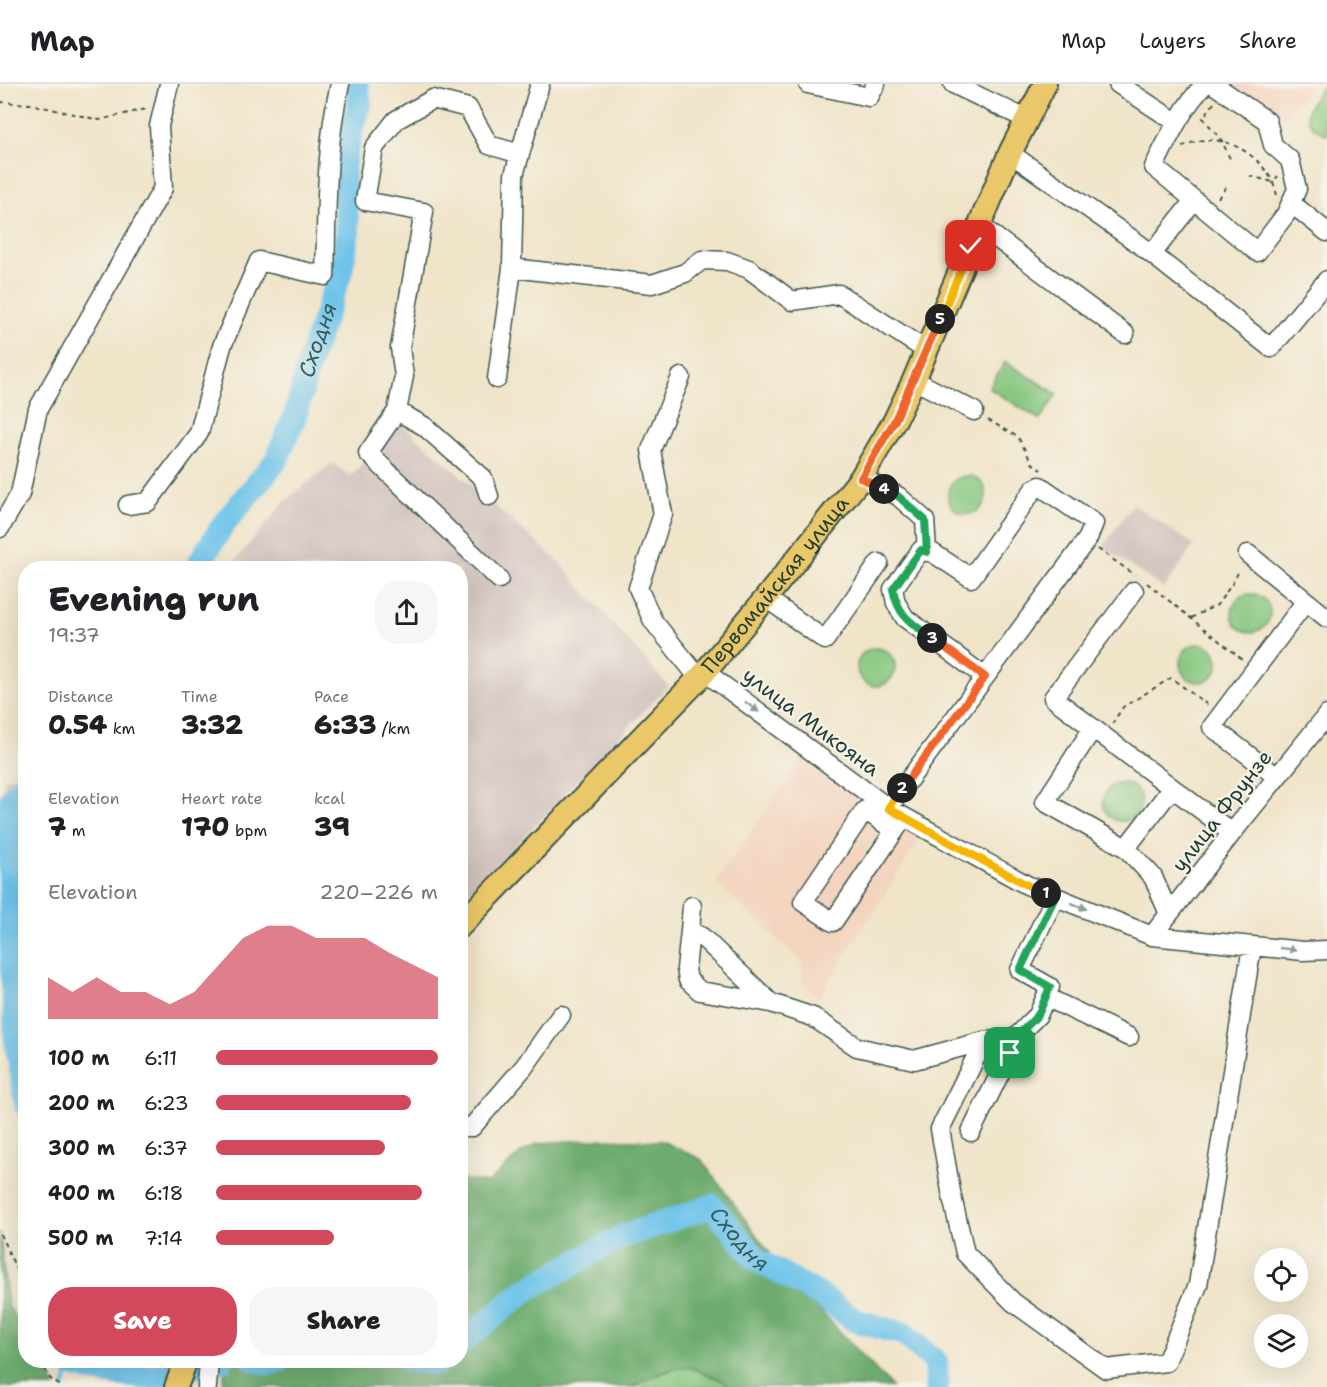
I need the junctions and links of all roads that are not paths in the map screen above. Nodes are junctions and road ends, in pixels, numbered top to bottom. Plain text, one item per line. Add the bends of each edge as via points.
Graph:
1 (169, 84) edge
2 (340, 84) edge
3 (540, 84) edge
4 (808, 84) edge
5 (876, 84) edge
6 (953, 84) edge
7 (1045, 84) edge
8 (1118, 84) edge
9 (1205, 84) edge
10 (1215, 91) edge
11 (1026, 119) junction
12 (1176, 122) junction
13 (1010, 153) junction
14 (520, 154) junction
15 (1194, 200) junction
16 (1284, 201) junction
17 (980, 225) junction
18 (1327, 232) edge
19 (1152, 254) junction
20 (512, 268) junction
21 (1327, 280) edge
22 (1125, 334) dead end
23 (927, 351) junction
24 (681, 377) dead end
25 (497, 379) dead end
26 (914, 380) junction
27 (397, 411) junction
28 (974, 411) dead end
29 (861, 478) junction
30 (489, 496) dead end
31 (128, 505) dead end
32 (0, 528) edge
33 (927, 552) junction
34 (1248, 554) road end
35 (879, 563) dead end
36 (499, 579) dead end
37 (1141, 587) road end
38 (766, 598) junction
39 (1306, 601) junction
40 (1327, 618) edge
41 (702, 675) junction
42 (985, 677) junction
43 (1327, 715) edge
44 (1098, 732) junction
45 (1277, 777) junction
46 (1172, 788) junction
47 (895, 818) junction
48 (1232, 833) junction
49 (1126, 848) junction
50 (1055, 897) junction
51 (692, 906) dead end
52 (1169, 914) junction
53 (468, 918) edge
54 (690, 932) junction
55 (1152, 936) junction
56 (1252, 946) junction
57 (1327, 950) edge
58 (1046, 997) junction
59 (771, 1003) junction
60 (561, 1015) dead end
61 (1129, 1036) dead end
62 (1014, 1039) junction
63 (984, 1041) junction
64 (468, 1127) edge
65 (971, 1132) dead end
66 (183, 1368) edge
67 (208, 1368) edge
68 (207, 1386) edge
69 (176, 1387) edge

1 - 32 street via 159,126 163,188 38,409 20,494
2 - 31 street via 334,107 327,195 325,276 259,261 222,346 199,433 148,502
3 - 14 street
4 - 5 street via 869,97
6 - 11 street
7 - 11 main road, Первомайская улица
8 - 12 street
9 - 12 street
10 - 16 street via 1267,121 1273,145 1290,160 1297,189
11 - 13 main road, Первомайская улица
12 - 15 street via 1154,167
13 - 17 main road, Первомайская улица
13 - 19 street
14 - 20 street via 514,175
14 - 27 street via 489,145 468,108 433,99 396,120 374,148 365,201 424,212 400,348 404,376
15 - 16 street via 1257,252 1286,214
15 - 19 street
16 - 18 street
17 - 22 street
17 - 23 main road, Первомайская улица
19 - 21 street via 1271,348
20 - 23 street via 652,284 685,273 702,260 727,261 749,269 792,301 839,294
20 - 25 street
23 - 26 main road, Первомайская улица
24 - 41 street, улица Микояна via 651,450 663,514 638,588 653,621
26 - 28 street
26 - 29 main road, Первомайская улица
27 - 30 street via 424,426 483,478
27 - 36 street via 368,453
29 - 33 street via 898,496 925,520
29 - 38 main road, Первомайская улица
33 - 42 street via 921,550 893,589 896,603 905,618
33 - 42 street via 971,579 1034,489 1040,486 1094,524 1088,538
34 - 39 street
35 - 38 street via 825,640
37 - 44 street via 1053,698
38 - 41 main road, Первомайская улица
39 - 40 street
39 - 45 street via 1212,727
41 -> 47 street, улица Микояна
41 - 53 main road, Первомайская улица
42 - 47 street
43 - 45 street, улица Фрунзе
44 - 46 street
44 - 49 street via 1045,802
45 - 48 street, улица Фрунзе
46 - 48 street
46 - 49 street
47 - 47 street via 833,922 803,902 865,810
47 - 50 street, улица Микояна
48 - 52 street, улица Фрунзе
49 - 52 street via 1153,877
50 -> 55 street, улица Микояна
50 - 58 street via 1020,970 1050,987
51 - 54 street
52 - 55 street, улица Фрунзе
54 - 59 street via 702,938
54 - 59 street via 686,969 688,980 700,991
55 - 56 street, улица Микояна
56 -> 57 street, улица Микояна
56 - 63 street via 1198,1285 1166,1362 1106,1369 1013,1302 965,1253 940,1129
58 - 61 street
58 - 62 street via 1038,1015
59 - 63 street via 813,1017 857,1047 915,1060
60 - 64 street via 524,1067
62 - 63 street
62 - 65 street
66 - 69 main road
67 - 68 street

